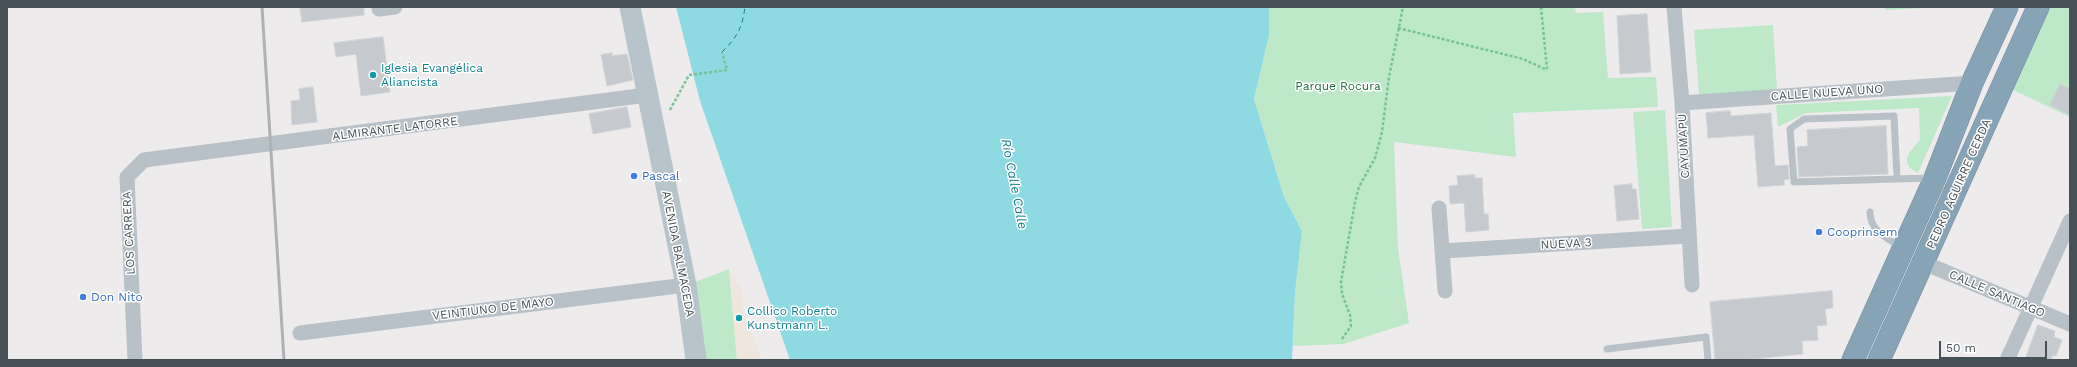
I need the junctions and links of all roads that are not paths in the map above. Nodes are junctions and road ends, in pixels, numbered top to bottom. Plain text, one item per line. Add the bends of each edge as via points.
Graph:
1 (395, 7) edge
2 (630, 7) edge
3 (1674, 7) edge
4 (2007, 7) edge
5 (2038, 7) edge
6 (380, 9) dead end
7 (1972, 84) junction
8 (647, 96) junction
9 (1682, 103) junction
10 (144, 160) joint
11 (1897, 178) junction
12 (1935, 178) junction
13 (1439, 208) dead end
14 (1870, 212) dead end
15 (2070, 221) edge
16 (1689, 236) junction
17 (1907, 241) junction
18 (1442, 251) junction
19 (1924, 263) junction
20 (1892, 273) junction
21 (686, 285) junction
22 (1692, 285) dead end
23 (1445, 291) dead end
24 (2031, 308) junction
25 (2070, 324) edge
26 (300, 333) dead end
27 (1607, 350) dead end
28 (135, 360) edge
29 (696, 360) edge
30 (1708, 360) edge
31 (1852, 360) edge
32 (1879, 360) edge
33 (2007, 360) edge

1 - 6 street
2 - 8 main road, AVENIDA BALMACEDA
3 - 9 street, CAYUMAPU
4 - 7 highway, PEDRO AGUIRRE CERDA
5 - 19 highway, PEDRO AGUIRRE CERDA
7 - 9 street, CALLE NUEVA UNO
7 - 12 highway, PEDRO AGUIRRE CERDA
8 - 10 street, ALMIRANTE LATORRE
8 - 21 main road, AVENIDA BALMACEDA
9 - 16 street, CAYUMAPU
10 - 28 street, LOS CARRERA via 127,177
11 - 11 lane via 1794,182 1790,129 1804,119 1894,116
11 - 12 lane
12 - 17 highway, PEDRO AGUIRRE CERDA
13 - 18 street
14 - 17 lane via 1871,222 1876,230
15 - 24 street
16 - 18 street, NUEVA 3
16 - 22 street, CAYUMAPU
17 - 19 highway
17 - 20 highway, PEDRO AGUIRRE CERDA
18 - 23 street
19 - 20 highway via 1908,264
19 - 24 street, CALLE SANTIAGO
19 - 32 highway, PEDRO AGUIRRE CERDA
20 - 31 highway, PEDRO AGUIRRE CERDA
21 - 26 street, VEINTIUNO DE MAYO
21 - 29 main road, AVENIDA BALMACEDA
24 - 25 street, CALLE SANTIAGO
24 - 33 street
27 - 30 lane via 1706,337

